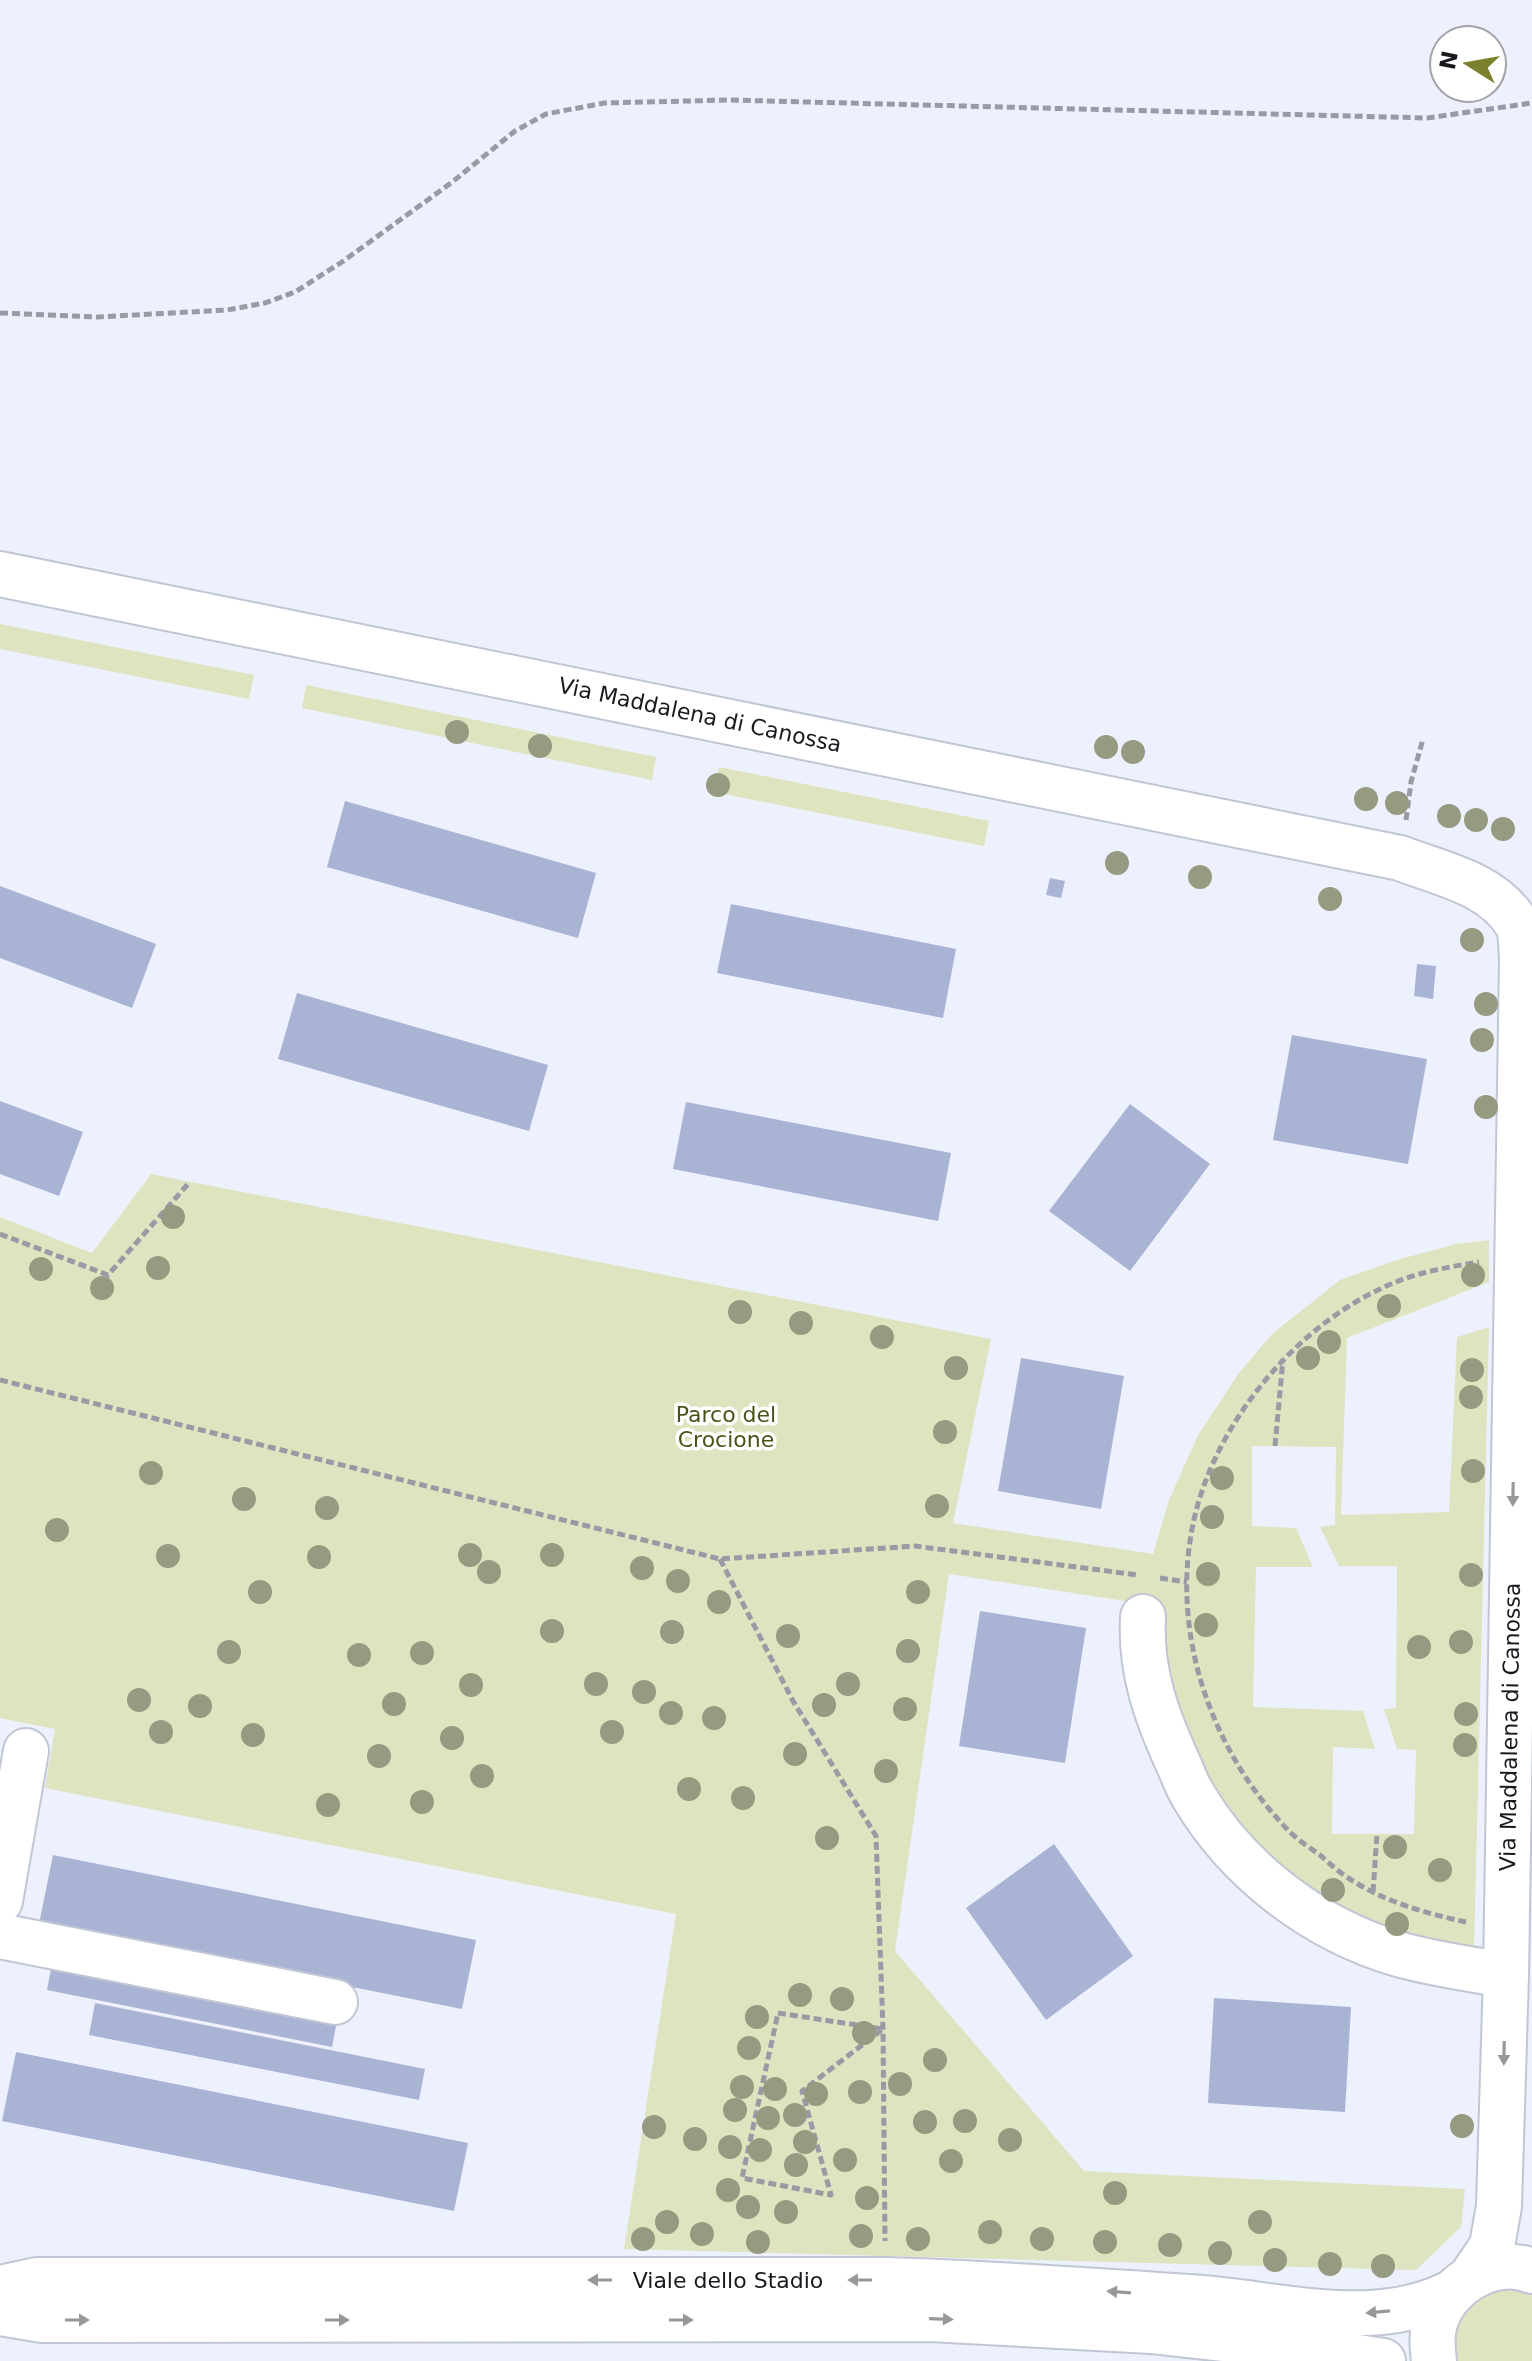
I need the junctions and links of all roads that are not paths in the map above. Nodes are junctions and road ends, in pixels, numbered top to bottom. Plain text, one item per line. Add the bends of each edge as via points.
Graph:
1 (0, 574) edge
2 (1400, 858) junction
3 (1532, 904) edge
4 (1532, 1207) edge
5 (1516, 1304) junction
6 (1532, 1452) edge
7 (1512, 1569) junction
8 (1147, 1590) road end
9 (1532, 1684) edge
10 (1521, 1730) edge
11 (23, 1750) edge
12 (0, 1901) edge
13 (1523, 1923) edge
14 (0, 1936) edge
15 (1506, 1975) junction
16 (335, 2002) dead end
17 (1532, 2271) edge
18 (1462, 2284) junction
19 (0, 2288) edge
20 (0, 2313) edge
21 (1383, 2361) edge
22 (1434, 2361) edge

1 - 2 street, Via Maddalena di Canossa
2 - 3 street, Via Maddalena di Canossa via 1453,858 1493,867 1520,886
2 - 5 street, Via Maddalena di Canossa via 1493,896 1518,926 1522,960
4 - 5 street via 1531,1267
5 - 6 street via 1528,1329 1527,1444
5 -> 7 street, Via Maddalena di Canossa
7 - 9 street
7 - 10 street, Via Maddalena di Canossa
8 - 15 street via 1150,1697 1192,1794 1233,1851 1318,1920 1355,1938 1433,1963
10 - 13 street, Via Maddalena di Canossa via 1509,1813
11 - 12 street
13 - 15 street
14 - 16 street
15 -> 18 street via 1499,2206 1492,2246
17 - 18 street, Viale dello Stadio via 1498,2268
18 -> 19 street, Viale dello Stadio via 1431,2303 1402,2310 1337,2313 1208,2298 886,2280 37,2280
18 - 22 street via 1437,2316 1431,2344
20 -> 21 street, Viale dello Stadio via 42,2320 943,2319 1151,2331

